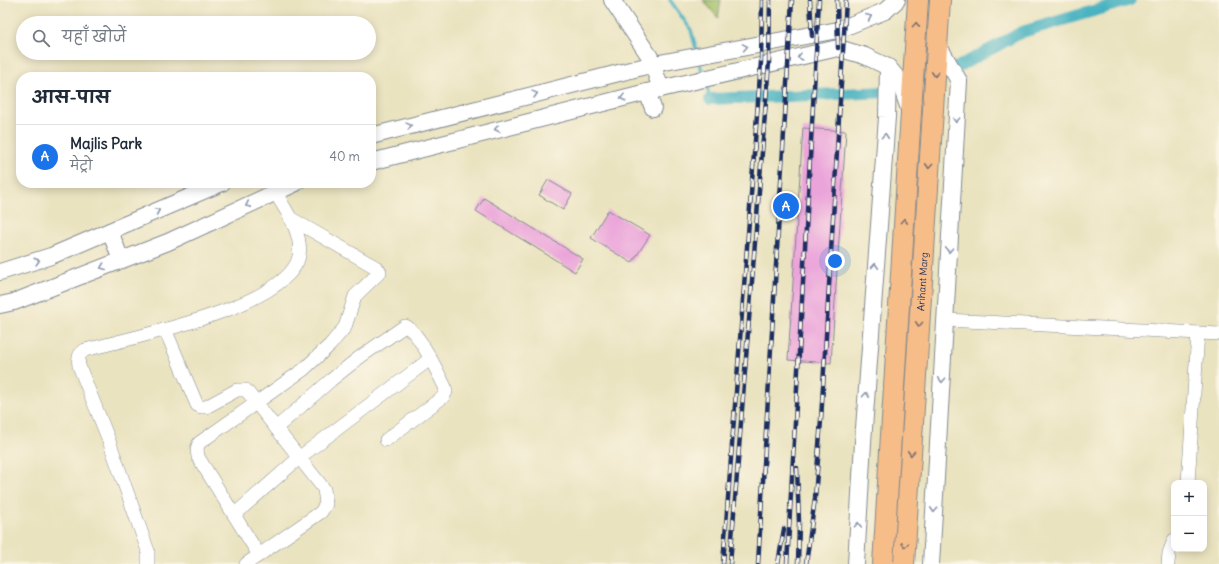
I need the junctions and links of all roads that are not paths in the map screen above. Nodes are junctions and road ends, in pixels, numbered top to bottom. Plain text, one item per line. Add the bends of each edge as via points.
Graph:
1 (612, 0) edge
2 (897, 0) edge
3 (918, 0) edge
4 (940, 0) edge
5 (938, 47) junction
6 (654, 64) junction
7 (888, 73) junction
8 (654, 91) junction
9 (653, 108) dead end
10 (911, 111) junction
11 (376, 135) edge
12 (376, 161) edge
13 (210, 188) edge
14 (284, 188) edge
15 (275, 192) junction
16 (290, 218) junction
17 (110, 231) junction
18 (121, 260) junction
19 (0, 272) edge
20 (0, 305) edge
21 (946, 320) junction
22 (165, 329) junction
23 (1198, 333) junction
24 (1219, 334) edge
25 (430, 359) junction
26 (257, 403) junction
27 (276, 428) junction
28 (386, 440) dead end
29 (300, 457) junction
30 (1188, 480) edge
31 (887, 497) junction
32 (908, 498) junction
33 (234, 515) junction
34 (1171, 547) edge
35 (259, 555) junction
36 (148, 564) edge
37 (246, 564) edge
38 (856, 564) edge
39 (883, 564) edge
40 (904, 564) edge
41 (931, 564) edge
42 (1168, 564) edge

1 - 6 street
6 -> 2 street via 838,30 885,11
10 -> 3 main road
4 - 5 main road, Arihant Marg
5 -> 21 street via 958,81
5 -> 32 main road, Arihant Marg
6 - 8 street
11 -> 6 street
7 -> 8 street via 865,56 838,48
7 - 10 street via 901,86
38 -> 7 street
8 - 9 street
8 -> 12 street
31 -> 10 main road
17 -> 13 street
14 - 15 street
15 - 16 street
15 -> 18 street via 168,242
16 - 22 street via 298,236 299,257 294,269 282,283 252,300
16 - 26 street via 380,272 355,296 345,327 330,345 303,370
17 - 18 street
19 -> 17 street via 51,256
18 -> 20 street via 14,302
21 - 23 street
21 -> 41 street
22 - 26 street via 197,405 206,407 242,389
22 - 36 street via 85,350 78,359 148,551
23 - 24 street
23 - 30 street
25 - 27 street via 412,330 405,326 401,327 331,380
25 - 28 street via 446,387 446,392 443,397
25 - 29 street
26 - 27 street
26 - 33 street via 202,439 197,449 198,457
27 - 29 street
29 - 33 street
29 - 35 street via 324,489 326,504 320,512
31 - 32 main road
31 - 39 main road
32 -> 40 main road, Arihant Marg
33 - 35 street
34 - 42 street
35 - 37 street

